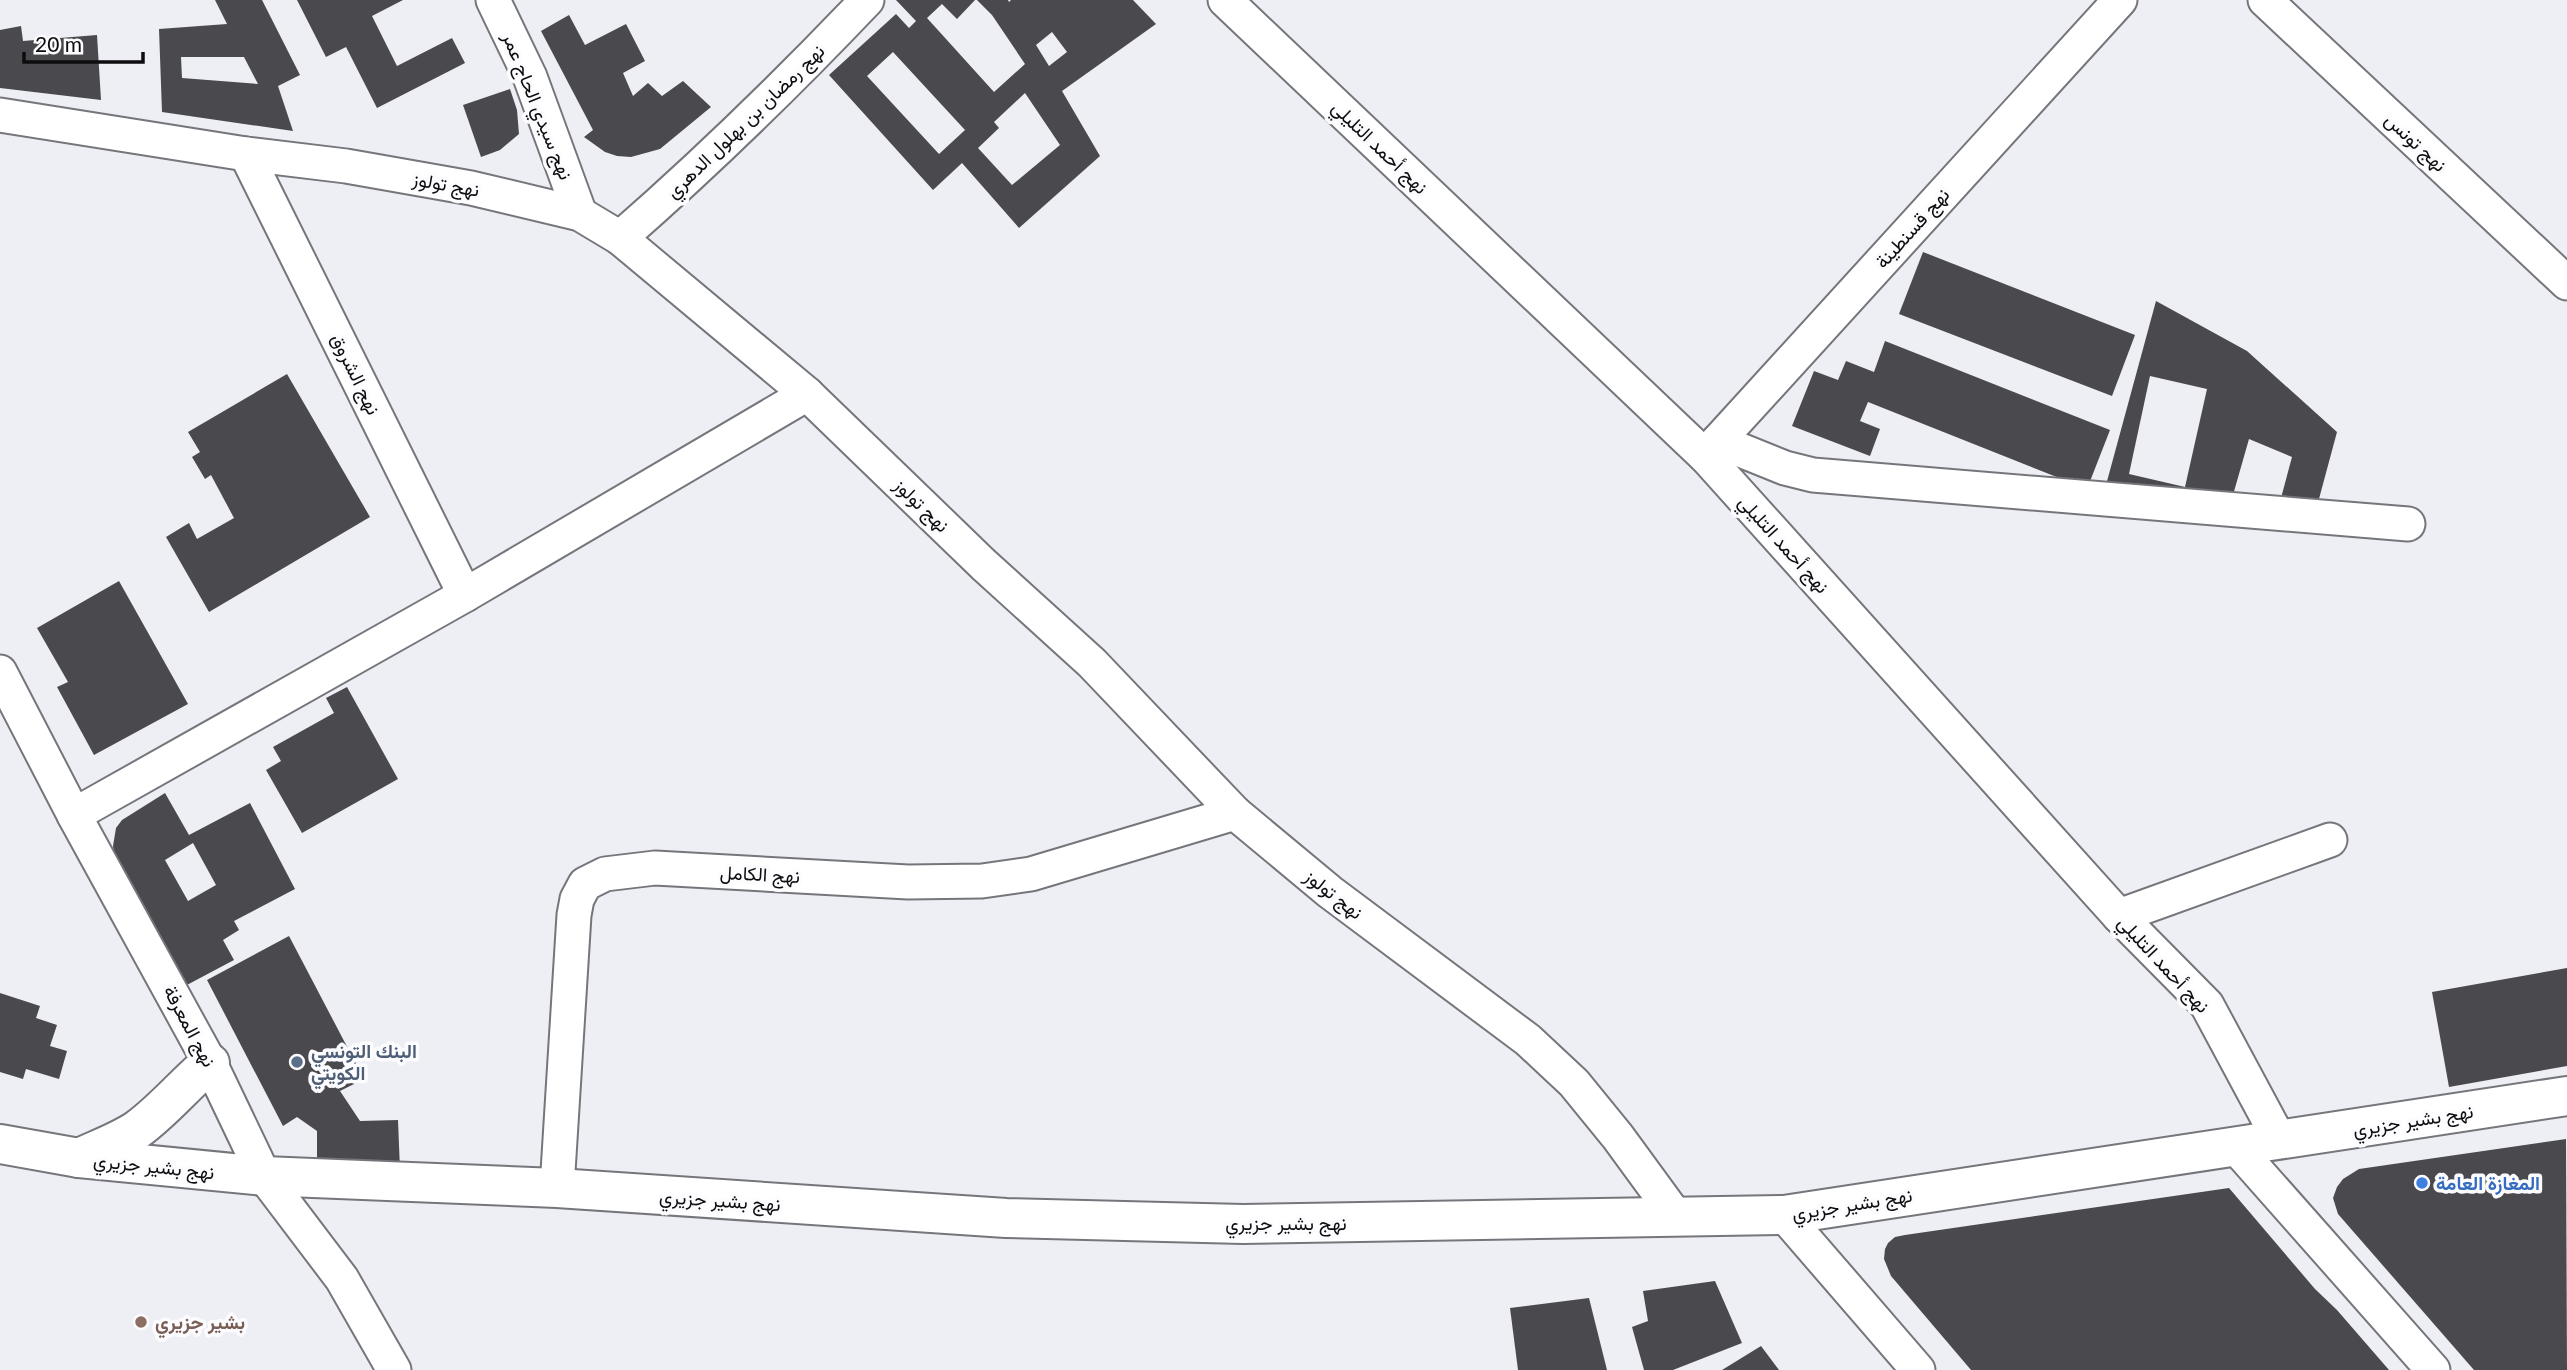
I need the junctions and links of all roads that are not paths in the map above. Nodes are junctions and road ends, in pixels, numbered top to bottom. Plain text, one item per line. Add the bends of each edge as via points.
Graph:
1 (493, 0) edge
2 (867, 0) edge
3 (1225, 0) edge
4 (2120, 0) edge
5 (2265, 0) edge
6 (0, 115) edge
7 (246, 154) junction
8 (580, 214) junction
9 (620, 238) junction
10 (2567, 283) edge
11 (807, 394) junction
12 (1712, 449) junction
13 (2408, 524) dead end
14 (465, 595) junction
15 (0, 672) edge
16 (1235, 813) junction
17 (74, 815) junction
18 (2330, 840) dead end
19 (2119, 916) junction
20 (210, 1063) junction
21 (2567, 1096) edge
22 (2280, 1141) junction
23 (0, 1144) edge
24 (2234, 1145) junction
25 (79, 1158) junction
26 (264, 1176) junction
27 (556, 1188) junction
28 (1675, 1215) junction
29 (1784, 1215) junction
30 (394, 1370) edge
31 (1917, 1370) edge
32 (2433, 1370) edge

1 - 8 street, نهج سيدي الحاج عمر via 530,77
2 - 9 street, نهج رمضان بن بهلول الدهري via 698,171
3 - 12 street, نهج أحمد التليلي
4 - 12 street, نهج قسنطينة
5 - 10 street, نهج تونس
6 - 7 street, نهج تولوز
7 - 8 street, نهج تولوز via 471,188
7 - 14 street, نهج الشروق
8 - 9 street, نهج تولوز
9 - 11 street, نهج تولوز
11 - 14 street
11 - 16 street, نهج تولوز via 1092,663
12 - 13 street via 1813,475
12 - 19 street, نهج أحمد التليلي
14 - 17 street
15 - 17 street, نهج المعرفة
16 - 27 street, نهج الكامل via 1031,874 982,881 908,883 655,868 593,879 582,890 574,915
16 - 28 street, نهج تولوز via 1330,892 1528,1040 1574,1083
17 - 20 street, نهج المعرفة
18 - 19 street
19 - 22 street, نهج أحمد التليلي via 2207,1005
20 - 25 street via 135,1132
20 - 26 street, نهج المعرفة
21 - 22 street, نهج بشير جزيري
22 - 24 street, نهج بشير جزيري
23 - 25 street, نهج بشير جزيري
24 - 29 street, نهج بشير جزيري
24 - 32 street
25 - 26 street, نهج بشير جزيري
26 - 27 street, نهج بشير جزيري
26 - 30 street, نهج المعرفة via 342,1279
27 - 28 street, نهج بشير جزيري via 1006,1218 1243,1224
28 - 29 street, نهج بشير جزيري
29 - 31 street

